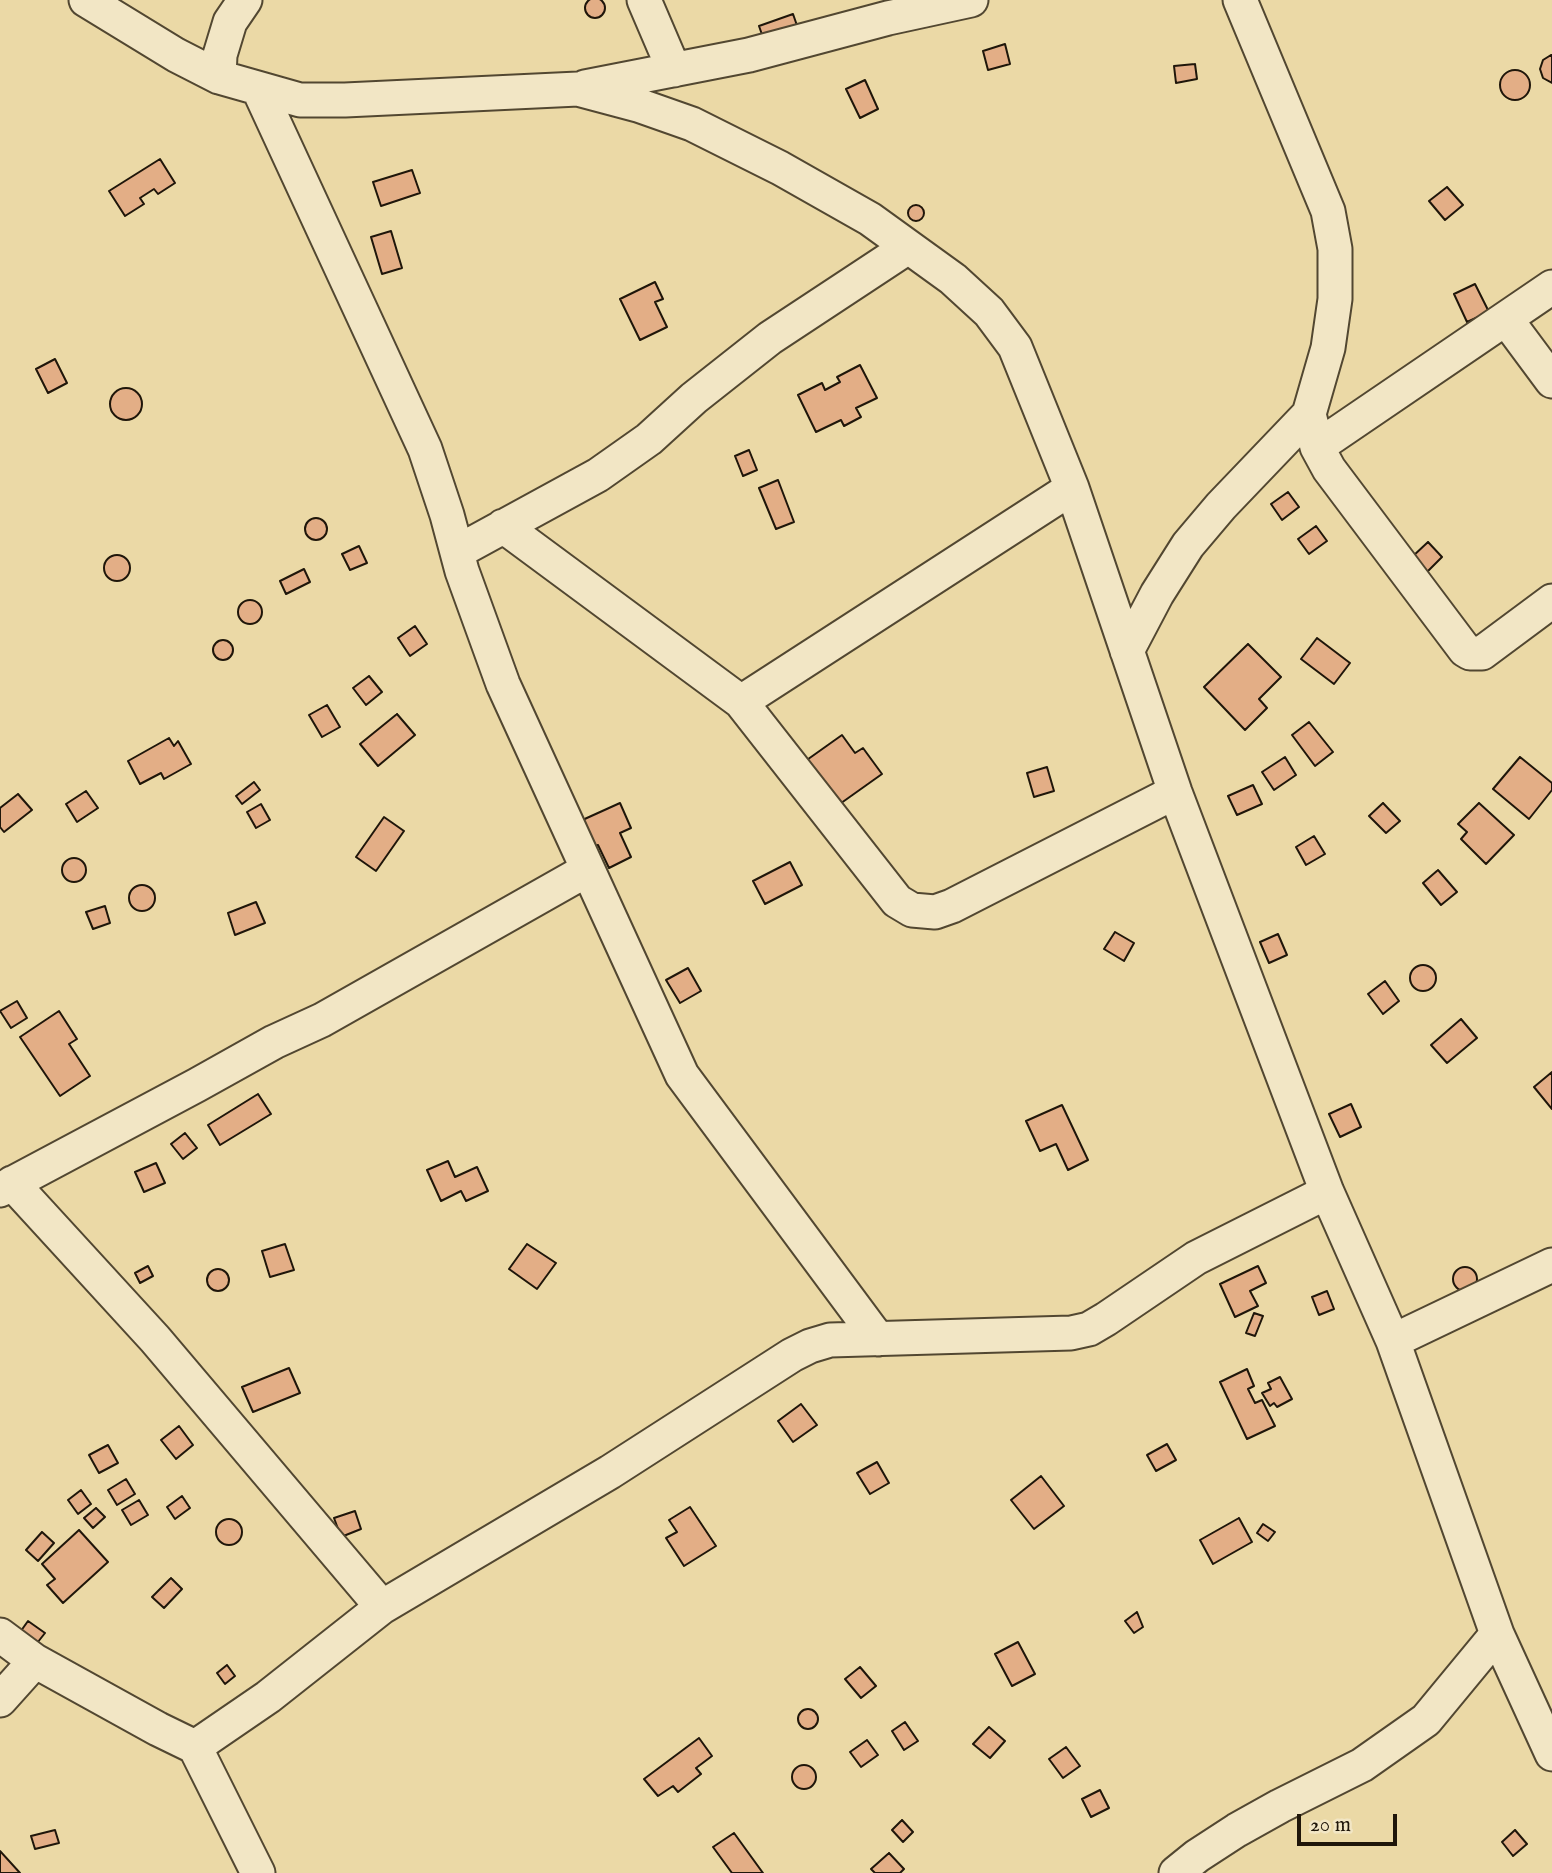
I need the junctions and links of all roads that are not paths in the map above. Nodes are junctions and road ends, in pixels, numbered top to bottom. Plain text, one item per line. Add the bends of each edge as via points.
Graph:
1 (86, 0) edge
2 (244, 0) edge
3 (644, 0) edge
4 (971, 0) edge
5 (1240, 0) edge
6 (885, 9) edge
7 (674, 70) junction
8 (219, 77) junction
9 (578, 89) junction
10 (258, 90) junction
11 (908, 247) junction
12 (1552, 287) edge
13 (1506, 319) junction
14 (1552, 381) edge
15 (1309, 414) junction
16 (1317, 447) junction
17 (1072, 488) junction
18 (503, 526) junction
19 (457, 552) junction
20 (1552, 601) edge
21 (1127, 651) junction
22 (741, 702) junction
23 (1175, 792) junction
24 (587, 870) junction
25 (6, 1186) edge
26 (1328, 1192) junction
27 (1552, 1265) edge
28 (878, 1339) junction
29 (1393, 1341) junction
30 (382, 1607) junction
31 (1497, 1634) junction
32 (0, 1635) edge
33 (35, 1661) junction
34 (0, 1700) edge
35 (195, 1747) junction
36 (1552, 1754) edge
37 (258, 1873) edge
38 (1176, 1873) edge

1 - 8 street
2 - 8 street via 230,22
3 - 7 street
4 - 6 street
5 - 15 street via 1328,211 1335,249 1335,299 1328,348
6 - 7 street via 749,55
7 - 9 street
8 - 10 street
9 - 10 street via 345,100 300,100
9 - 11 street via 692,124 791,174 870,219
10 - 19 street via 425,449
11 - 17 street via 989,312 1015,347
11 - 18 street via 770,338 649,439 598,475
12 - 13 street
13 - 14 street
13 - 16 street
15 - 16 street
15 - 21 street via 1188,545
16 - 20 street via 1465,650 1482,653
17 - 21 street
17 - 22 street
18 - 19 street
18 - 22 street
19 - 24 street via 503,684
21 - 23 street
22 - 23 street via 897,901 912,911 935,912 952,906
23 - 26 street
24 - 25 street via 322,1020
24 - 28 street via 682,1074
25 - 30 street via 155,1339
26 - 28 street via 1196,1258 1089,1329
26 - 29 street
27 - 29 street
28 - 30 street via 830,1340 792,1355 610,1472
29 - 31 street
30 - 35 street via 268,1697
31 - 36 street
31 - 38 street via 1426,1720 1362,1765 1237,1830
32 - 33 street
33 - 34 street
33 - 35 street
35 - 37 street

